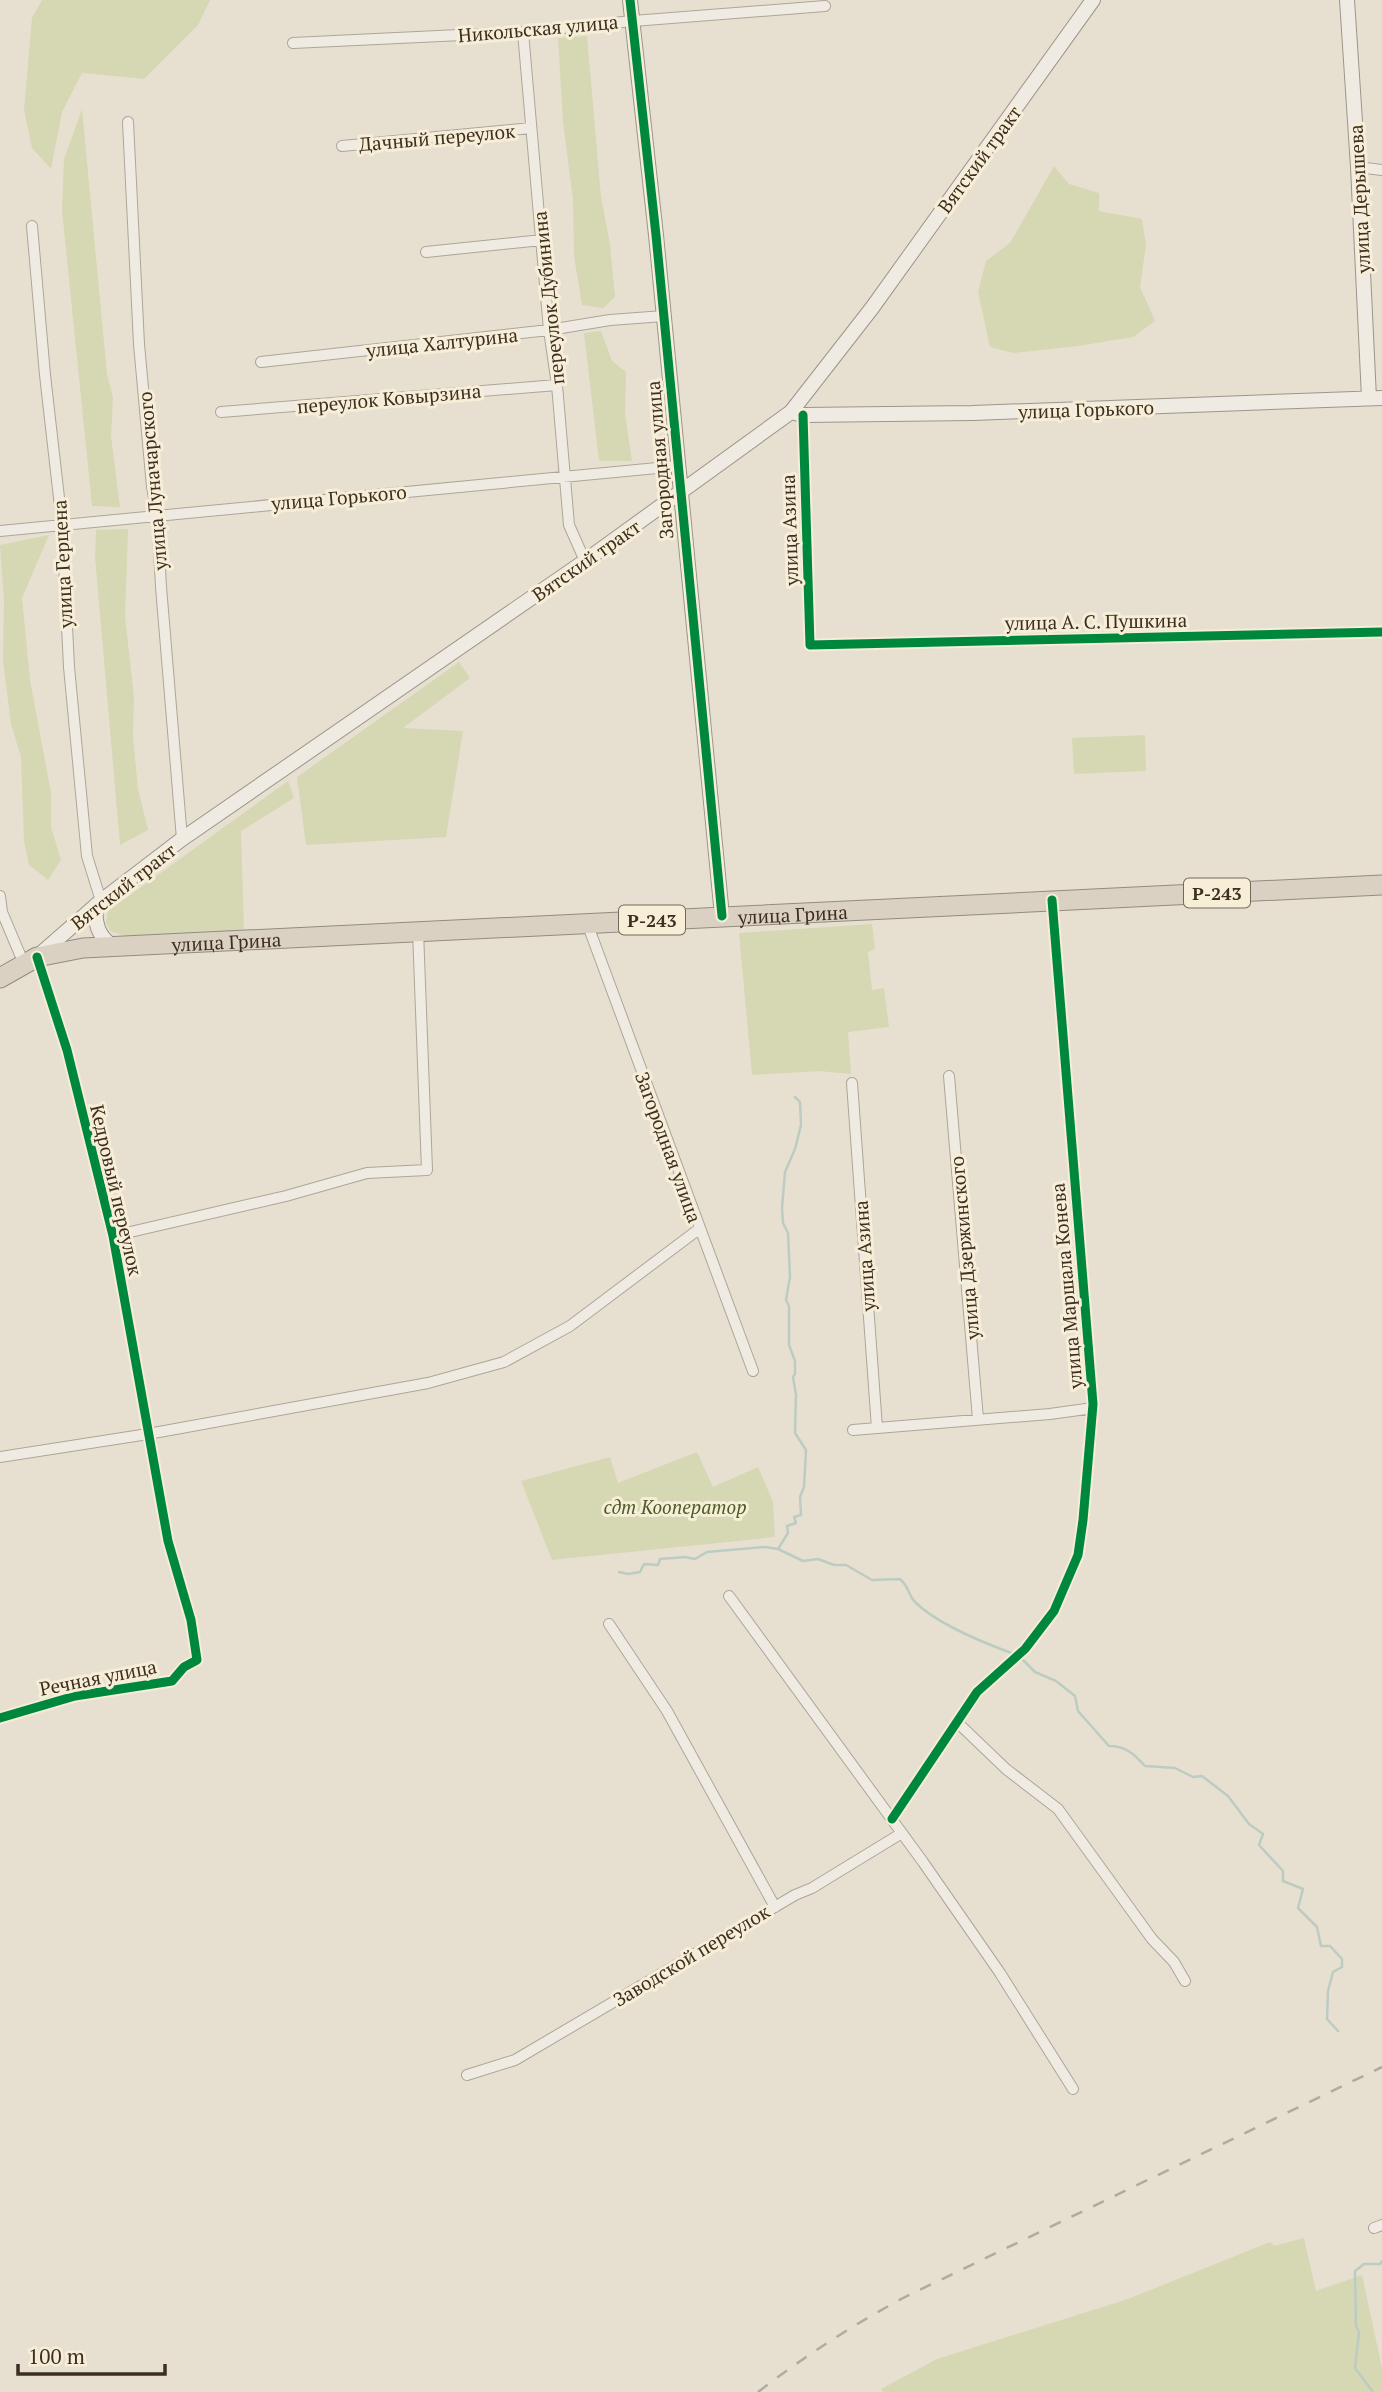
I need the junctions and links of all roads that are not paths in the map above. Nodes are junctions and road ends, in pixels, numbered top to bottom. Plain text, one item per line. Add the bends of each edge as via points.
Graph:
1 (630, 0) edge
2 (1093, 0) edge
3 (1347, 0) edge
4 (825, 6) dead end
5 (633, 20) junction
6 (523, 32) junction
7 (293, 43) dead end
8 (128, 122) dead end
9 (531, 128) junction
10 (342, 146) dead end
11 (1358, 167) junction
12 (1382, 170) edge
13 (32, 226) dead end
14 (542, 240) junction
15 (426, 252) dead end
16 (664, 316) junction
17 (549, 330) junction
18 (261, 362) dead end
19 (557, 384) junction
20 (1376, 398) edge
21 (221, 412) dead end
22 (797, 413) junction
23 (678, 466) junction
24 (563, 475) junction
25 (679, 494) junction
26 (157, 514) junction
27 (62, 524) junction
28 (0, 531) edge
29 (585, 562) junction
30 (1382, 632) edge
31 (810, 645) joint
32 (182, 839) junction
33 (1382, 885) edge
34 (0, 896) edge
35 (1052, 900) junction
36 (98, 903) junction
37 (722, 916) junction
38 (587, 923) junction
39 (418, 931) junction
40 (114, 947) junction
41 (30, 960) junction
42 (0, 978) edge
43 (949, 1076) dead end
44 (852, 1083) dead end
45 (699, 1229) junction
46 (113, 1236) junction
47 (753, 1371) dead end
48 (1093, 1408) junction
49 (978, 1419) junction
50 (877, 1428) junction
51 (853, 1430) dead end
52 (148, 1434) junction
53 (0, 1457) edge
54 (729, 1596) dead end
55 (609, 1624) dead end
56 (197, 1660) joint
57 (0, 1718) edge
58 (957, 1722) junction
59 (892, 1819) junction
60 (902, 1833) junction
61 (775, 1907) junction
62 (1185, 1982) dead end
63 (467, 2075) dead end
64 (1073, 2089) dead end

1 - 5 street, Загородная улица
2 - 22 street, Вятский тракт
3 - 11 street, улица Дерышева
4 - 5 street, Никольская улица
5 - 6 street, Никольская улица
5 - 16 street, Загородная улица
6 - 7 street, Никольская улица
6 - 9 street, переулок Дубинина
8 - 26 street, улица Луначарского via 139,344
9 - 10 street, Дачный переулок
9 - 14 street, переулок Дубинина
11 - 12 street
11 - 20 street, улица Дерышева
13 - 27 street, улица Герцена
14 - 15 street
14 - 17 street, переулок Дубинина
16 - 17 street, улица Халтурина
16 - 23 street, Загородная улица
17 - 18 street, улица Халтурина
17 - 19 street, переулок Дубинина
19 - 21 street, переулок Ковырзина
19 - 24 street, переулок Дубинина
20 - 22 street, улица Горького via 986,413
22 - 25 street, Вятский тракт
22 - 31 street, улица Азина
23 - 24 street, улица Горького
23 - 25 street, Загородная улица
24 - 26 street, улица Горького
24 - 29 street, переулок Дубинина via 569,525
25 - 29 street, Вятский тракт
25 - 37 street, Загородная улица
26 - 27 street, улица Горького
26 - 32 street, улица Луначарского
27 - 28 street, улица Горького
27 - 36 street, улица Герцена via 69,667 87,856
29 - 32 street, Вятский тракт
30 - 31 street, улица А. С. Пушкина
32 - 36 street, Вятский тракт
33 - 35 highway, улица Грина / Р-243
34 - 41 street, Кедровый переулок via 2,912
35 - 37 highway, улица Грина / Р-243
35 - 48 street, улица Маршала Конева
36 - 40 street via 98,930
36 - 41 street, Вятский тракт
37 - 38 highway, улица Грина / Р-243
38 - 39 highway, улица Грина / Р-243
38 - 45 street, Загородная улица
39 - 40 highway, улица Грина / Р-243
39 - 46 street, Кедровый переулок via 428,1170 368,1173
40 - 41 highway, улица Грина / Р-243 via 83,948
41 - 42 highway, Р-243
41 - 46 street, Кедровый переулок via 67,1050
43 - 49 street, улица Дзержинского
44 - 50 street, улица Азина
45 - 47 street, Загородная улица
45 - 52 street via 570,1326 504,1362 428,1383
46 - 52 street, Кедровый переулок
48 - 49 street
48 - 58 street, улица Маршала Конева via 1078,1555 1054,1611 1018,1655 977,1692
49 - 50 street
50 - 51 street
52 - 53 street
52 - 56 street, Кедровый переулок
54 - 59 street
55 - 61 street, Заводской переулок via 667,1711
56 - 57 street, Речная улица via 172,1681 75,1696
58 - 59 street, улица Маршала Конева
58 - 62 street via 1006,1769 1058,1809
59 - 60 street
60 - 61 street
60 - 64 street via 1000,1973
61 - 63 street, Заводской переулок via 515,2060

